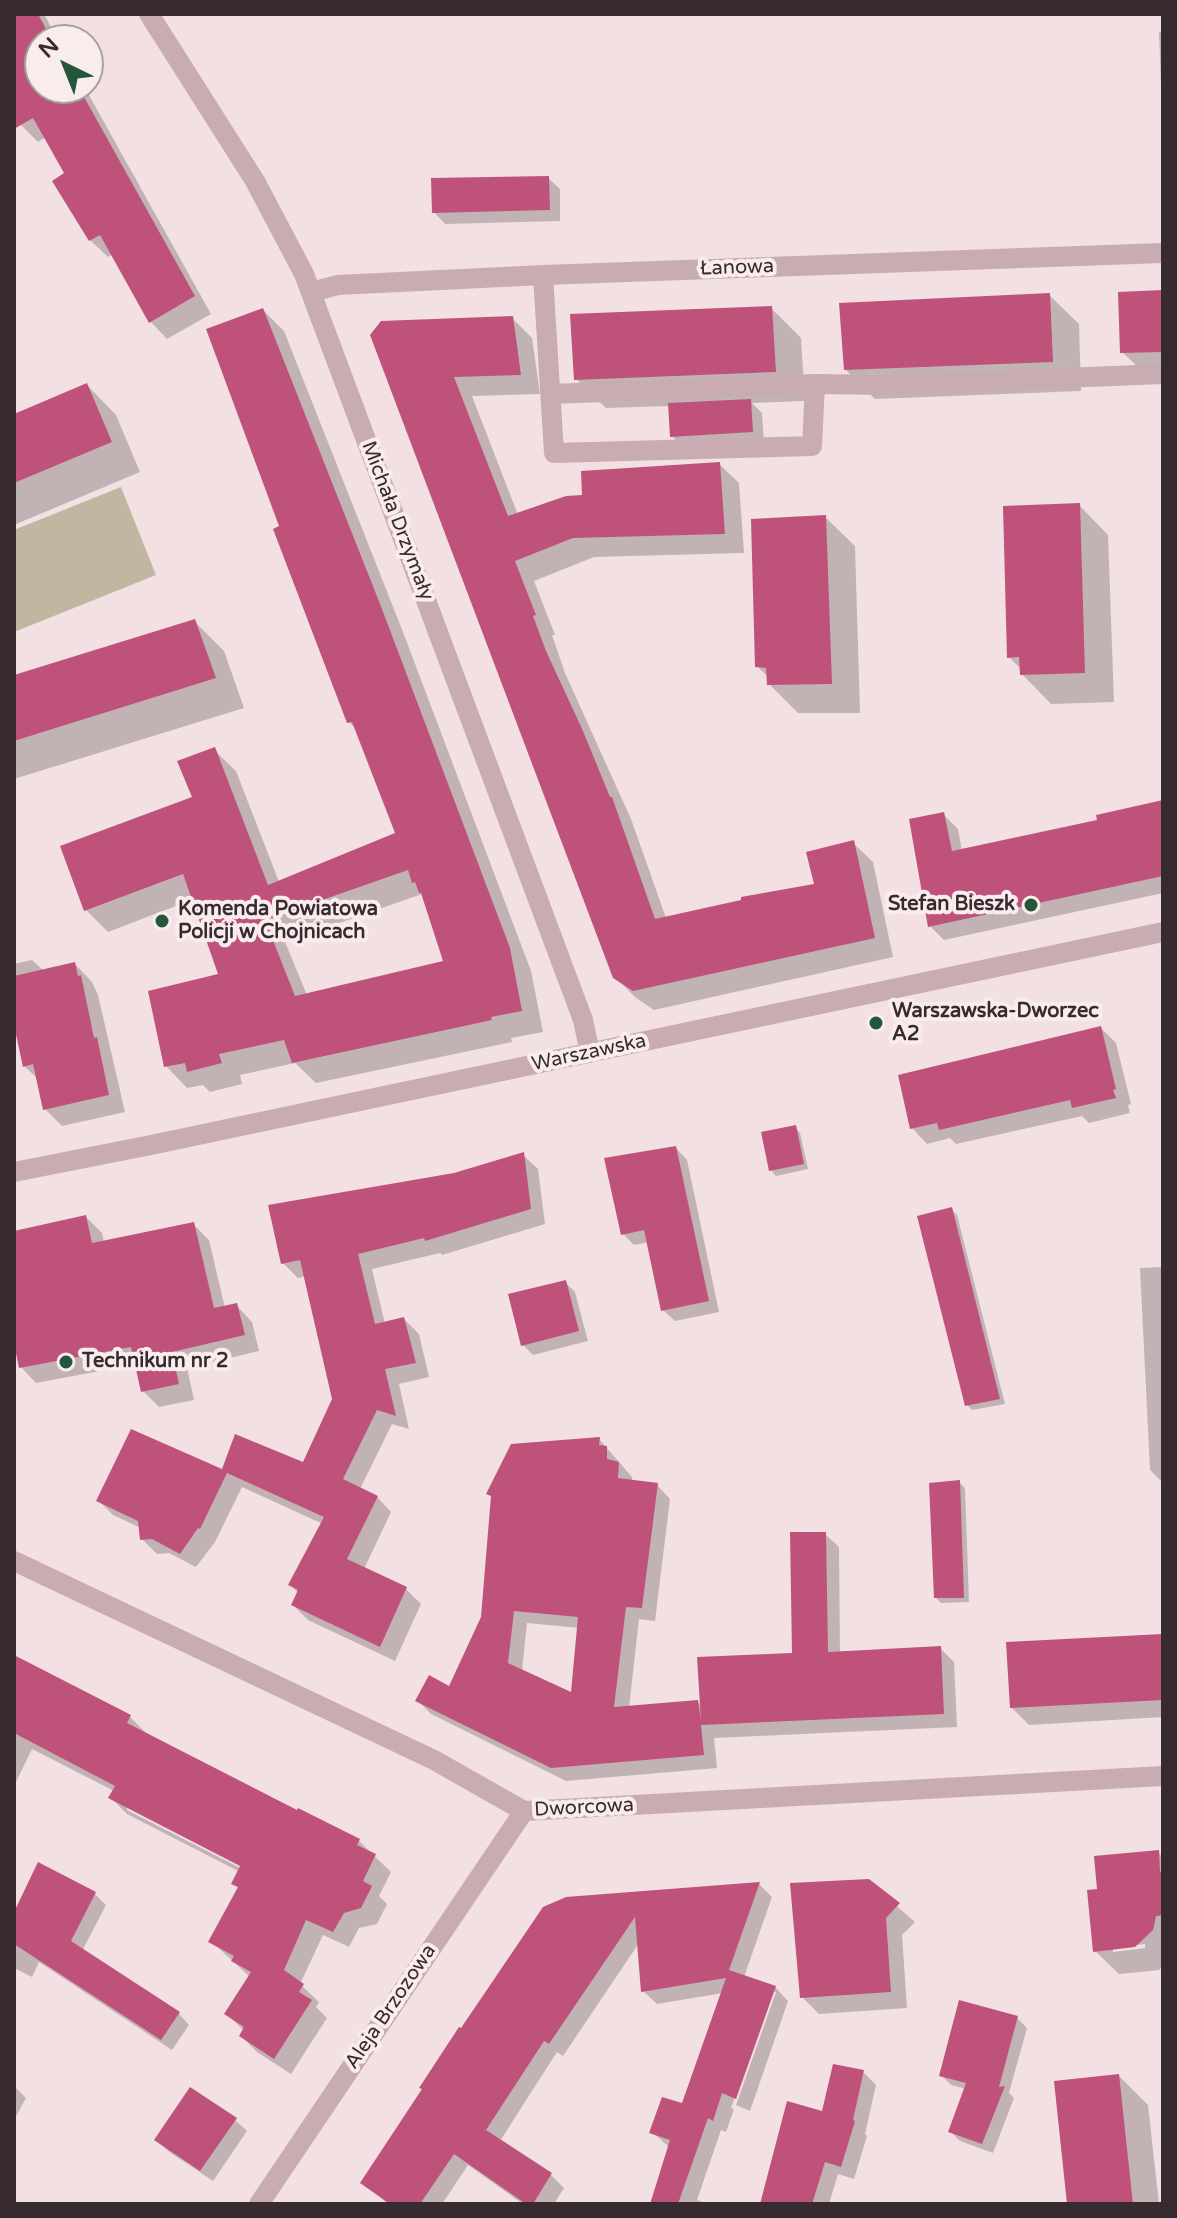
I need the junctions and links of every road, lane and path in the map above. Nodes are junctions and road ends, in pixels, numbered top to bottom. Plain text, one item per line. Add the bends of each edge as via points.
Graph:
1 (149, 14) edge
2 (1163, 253) edge
3 (543, 275) junction
4 (311, 292) junction
5 (1163, 374) edge
6 (815, 384) junction
7 (551, 394) junction
8 (1163, 932) edge
9 (590, 1053) junction
10 (14, 1172) edge
11 (14, 1561) edge
12 (1163, 1776) edge
13 (524, 1811) junction
14 (259, 2204) edge

1 - 4 street, Michała Drzymały via 255,181
2 - 3 street, Łanowa
3 - 4 street, Łanowa via 338,285
3 - 7 street
4 - 9 street, Michała Drzymały via 583,1020
5 - 6 street
6 - 7 street
6 - 7 street via 812,446 554,453
8 - 9 street, Warszawska
9 - 10 street, Warszawska
11 - 13 street, Dworcowa via 434,1760
12 - 13 street, Dworcowa
13 - 14 street, Aleja Brzozowa

